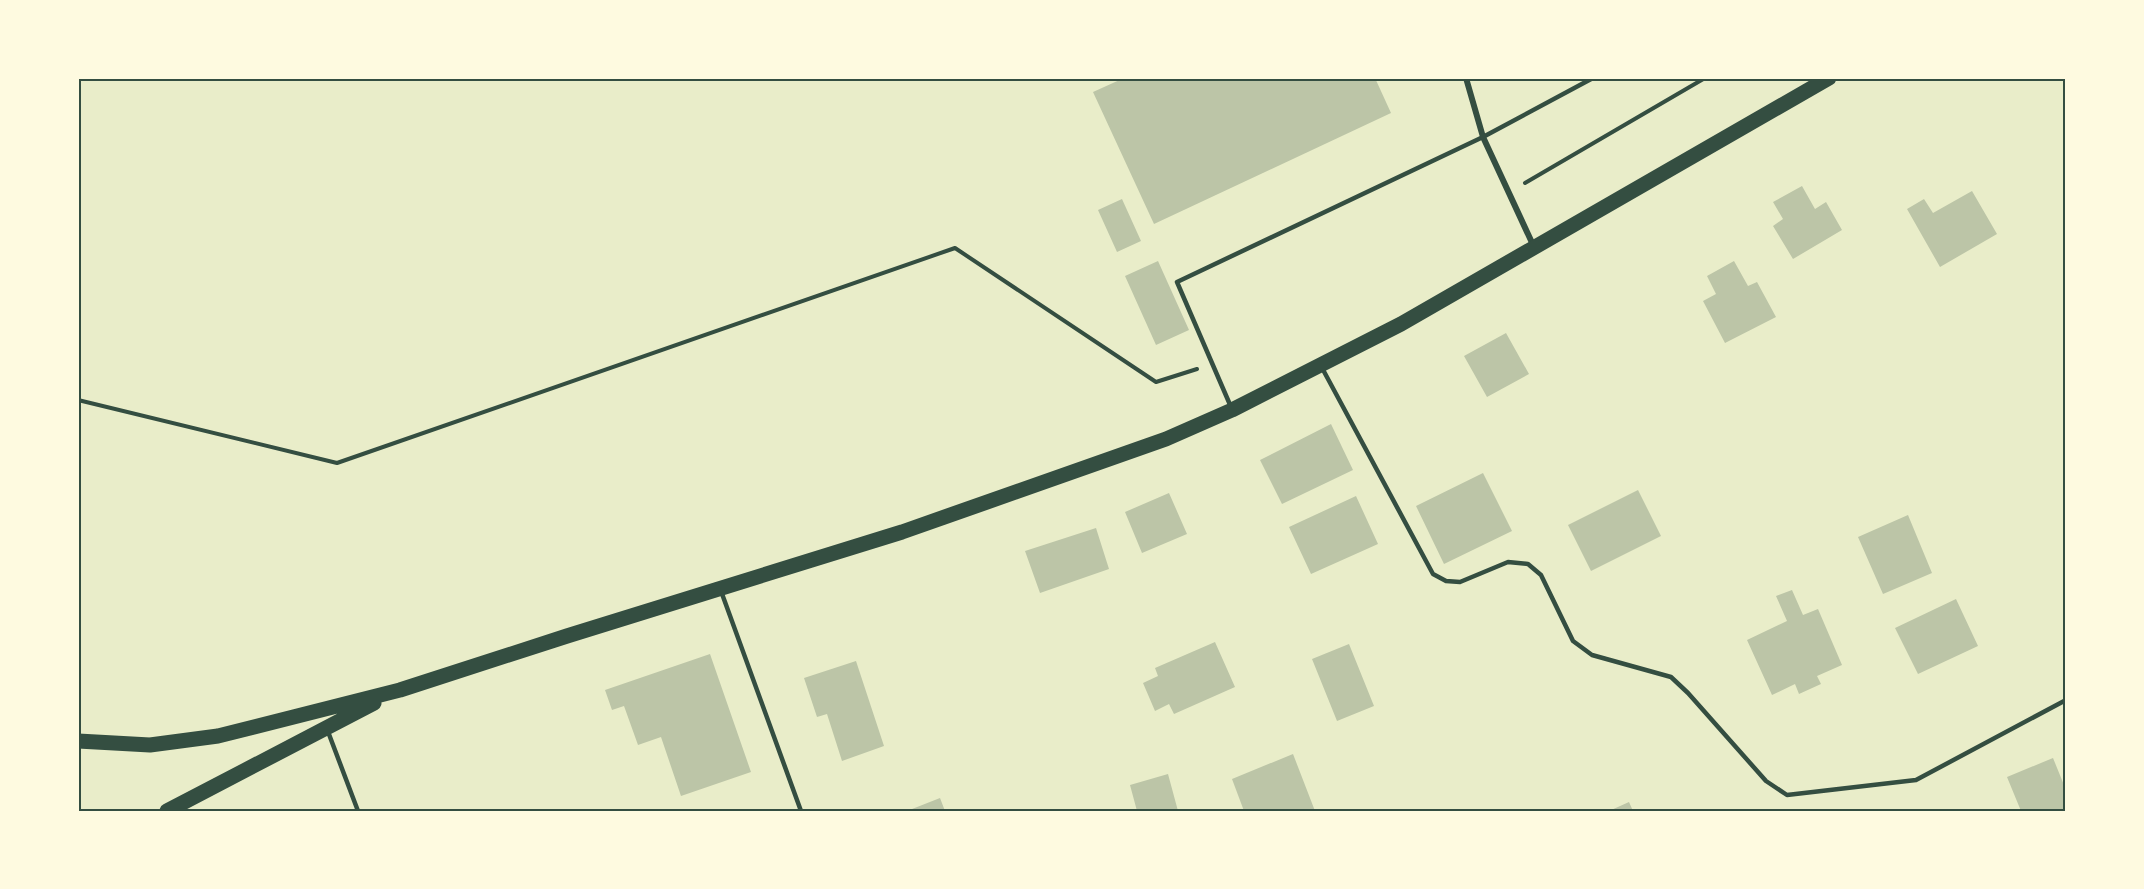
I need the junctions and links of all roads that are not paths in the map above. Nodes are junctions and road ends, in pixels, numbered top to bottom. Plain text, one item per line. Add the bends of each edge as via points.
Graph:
1 (1466, 78) edge
2 (1593, 78) edge
3 (1829, 78) edge
4 (1483, 137) junction
5 (1534, 248) junction
6 (1320, 365) junction
7 (1232, 410) junction
8 (720, 589) junction
9 (400, 690) junction
10 (2066, 700) edge
11 (326, 727) junction
12 (78, 741) edge
13 (167, 811) edge
14 (358, 811) edge
15 (801, 811) edge

1 - 4 street
2 - 4 lane
3 - 5 main road
4 - 5 street
4 - 7 lane via 1177,282
5 - 6 main road
6 - 7 main road
6 - 10 lane via 1432,574 1460,582 1508,562 1528,564 1541,575 1573,641 1618,664 1671,677 1766,781 1787,795 1916,780
7 - 8 main road via 1166,439 902,532
8 - 9 main road
8 - 15 lane
9 - 11 main road
9 - 12 main road via 218,736 150,745
11 - 13 main road
11 - 14 lane

